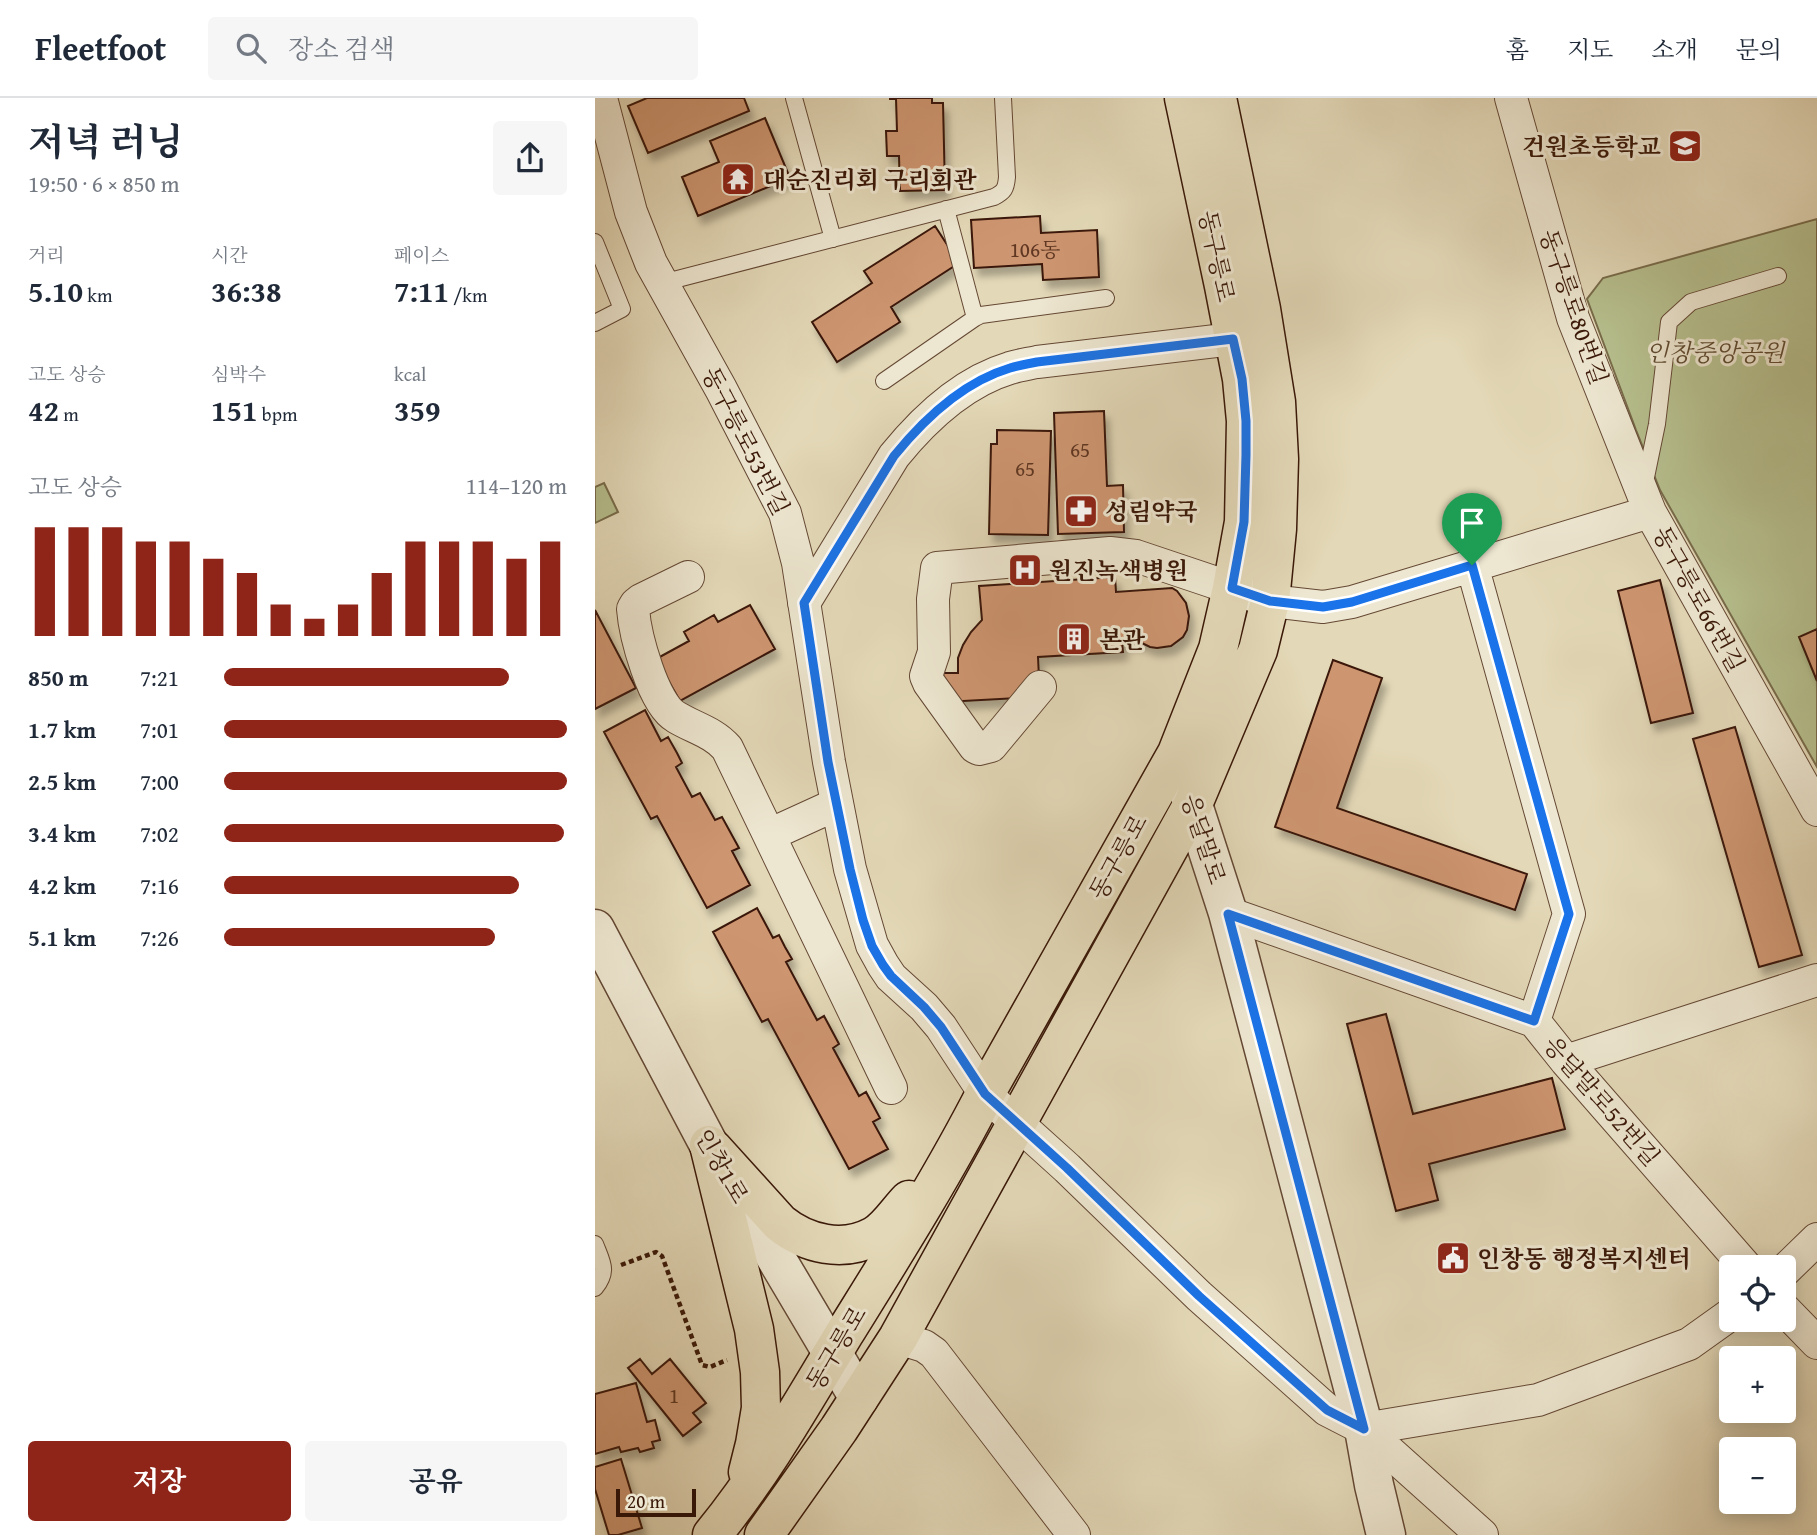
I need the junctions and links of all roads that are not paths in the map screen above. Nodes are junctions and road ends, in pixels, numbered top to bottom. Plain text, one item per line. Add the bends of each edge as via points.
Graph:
1 (601, 98) edge
2 (794, 98) edge
3 (1003, 98) edge
4 (1184, 98) edge
5 (1217, 98) edge
6 (1511, 98) edge
7 (946, 209) junction
8 (834, 239) junction
9 (596, 245) edge
10 (1778, 276) dead end
11 (662, 283) junction
12 (1106, 298) dead end
13 (975, 318) junction
14 (595, 323) edge
15 (1233, 339) junction
16 (884, 381) dead end
17 (1647, 502) junction
18 (1472, 565) junction
19 (688, 577) dead end
20 (1232, 588) junction
21 (1270, 601) junction
22 (804, 603) junction
23 (1040, 687) dead end
24 (1177, 753) junction
25 (837, 804) junction
26 (1193, 804) junction
27 (1817, 810) edge
28 (769, 835) junction
29 (1228, 914) junction
30 (595, 929) edge
31 (1817, 980) edge
32 (1534, 1021) junction
33 (1566, 1061) junction
34 (891, 1088) dead end
35 (985, 1094) junction
36 (1017, 1122) junction
37 (959, 1144) junction
38 (709, 1145) junction
39 (1817, 1239) edge
40 (595, 1244) edge
41 (1736, 1255) edge
42 (1796, 1259) edge
43 (595, 1288) edge
44 (1796, 1321) edge
45 (1719, 1323) edge
46 (898, 1338) junction
47 (1817, 1343) edge
48 (832, 1354) junction
49 (859, 1398) junction
50 (1364, 1429) junction
51 (740, 1501) junction
52 (712, 1535) edge
53 (764, 1535) edge
54 (1074, 1535) edge
55 (1386, 1535) edge
56 (1482, 1535) edge

1 - 11 street, 동구릉로53번길 via 631,212
2 - 8 lane
3 - 7 lane via 1007,186 994,197
4 - 15 main road, 동구릉로
5 - 21 main road, 동구릉로 via 1276,402 1277,529
6 - 17 street, 동구릉로80번길 via 1573,318
7 - 8 lane
7 - 13 lane
8 - 11 lane
9 - 14 lane via 622,309
10 - 17 lane via 1691,302 1669,322
11 - 22 street, 동구릉로53번길 via 785,513
12 - 13 lane
13 - 16 lane
15 - 20 main road, 동구릉로 via 1242,379 1246,455 1244,522
15 - 22 street via 1037,362 992,374 973,385 941,407 894,456
17 - 18 street, 동구릉로66번길
17 - 27 street, 동구릉로66번길
18 - 21 street, 동구릉로66번길 via 1342,604 1323,607
18 - 32 street via 1569,914
19 - 28 street via 635,604 644,664 667,710 711,733 727,748
20 - 21 street, 동구릉로66번길
20 - 23 street, 동구릉로66번길 via 1124,554 937,568 934,652 926,676 975,747 991,746
20 - 24 main road, 동구릉로 via 1218,649
21 - 26 main road, 동구릉로 via 1258,650
22 - 25 street, 동구릉로53번길
24 - 26 street, 응달말로
24 - 35 main road, 동구릉로
25 - 28 street
25 - 35 street, 동구릉로53번길 via 872,946 891,976 941,1027
26 - 29 street, 응달말로
26 - 36 main road, 동구릉로
28 - 34 street
29 - 32 street, 응달말로52번길
29 - 50 street, 응달말로
30 - 38 street, 인창1로
31 - 33 street
32 - 33 street, 응달말로52번길
33 - 41 street, 응달말로52번길
35 - 36 street, 동구릉로53번길
35 - 37 main road, 동구릉로
36 - 46 main road, 동구릉로
36 - 50 street, 동구릉로53번길 via 1199,1296 1327,1410
37 - 38 main road via 883,1229 841,1245 809,1241 789,1230
37 - 48 main road, 동구릉로
38 - 48 street, 인창1로
38 - 51 main road via 754,1329 760,1372 761,1408
39 - 42 street
40 - 43 lane via 604,1272
44 - 47 street
45 - 50 street via 1689,1345 1538,1400
46 - 49 main road, 동구릉로
46 - 54 street via 933,1353
48 - 49 street, 인창1로
48 - 51 main road, 동구릉로
49 - 53 main road, 동구릉로
50 - 55 street, 응달말로
50 - 56 street, 동구릉로53번길
51 - 52 main road, 동구릉로

